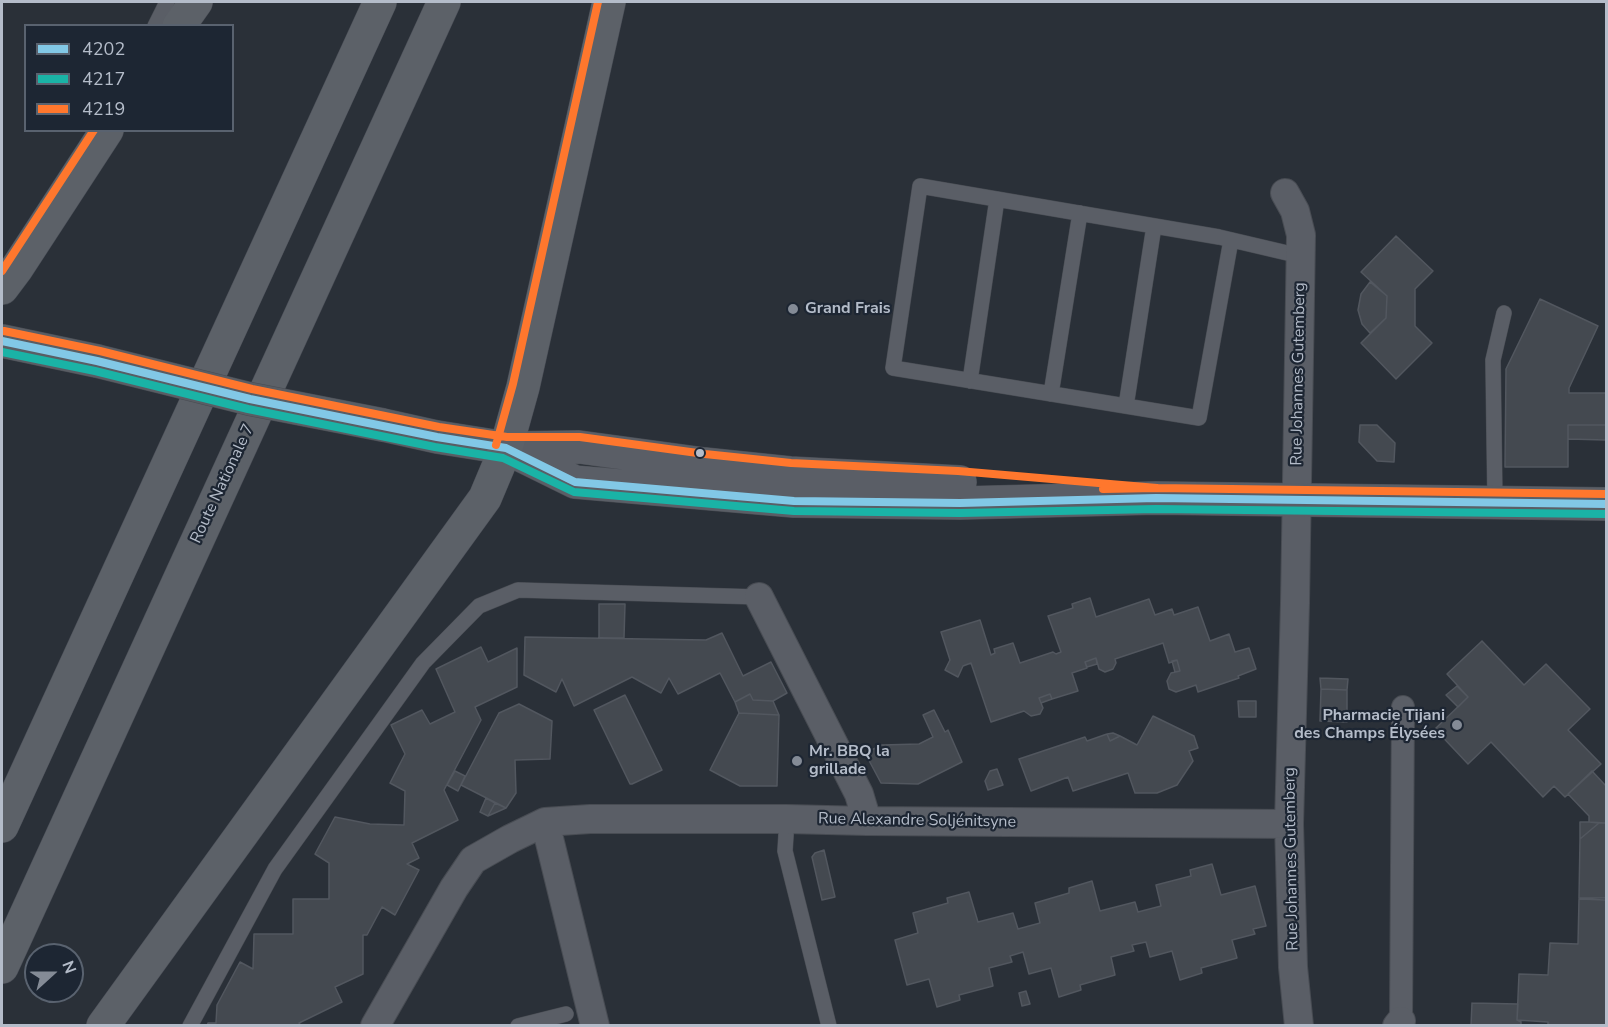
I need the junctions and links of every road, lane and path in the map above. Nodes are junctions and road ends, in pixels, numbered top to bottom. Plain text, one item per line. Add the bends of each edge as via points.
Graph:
1 (167, 2) edge
2 (196, 2) edge
3 (380, 2) edge
4 (444, 2) edge
5 (609, 2) edge
6 (156, 24) edge
7 (180, 24) edge
8 (103, 135) edge
9 (1285, 193) dead end
10 (997, 199) junction
11 (1080, 213) junction
12 (1154, 226) junction
13 (1231, 240) junction
14 (1300, 256) junction
15 (2, 288) edge
16 (1504, 312) dead end
17 (2, 341) edge
18 (970, 381) junction
19 (1051, 394) junction
20 (1126, 406) junction
21 (506, 448) junction
22 (1297, 501) junction
23 (1495, 503) junction
24 (1606, 504) edge
25 (759, 597) joint
26 (1403, 707) dead end
27 (787, 819) junction
28 (545, 822) junction
29 (867, 822) junction
30 (1289, 824) junction
31 (2, 826) edge
32 (2, 967) edge
33 (566, 1014) dead end
34 (1399, 1023) edge
35 (103, 1026) edge
36 (190, 1026) edge
37 (375, 1026) edge
38 (518, 1026) edge
39 (595, 1026) edge
40 (829, 1026) edge
41 (1299, 1026) edge

1 - 6 lane
2 - 7 main road
3 - 31 main road
4 - 32 main road, Route Nationale 7
5 - 21 main road
8 - 15 main road
9 - 14 street, Rue Johannes Gutemberg via 1301,235
10 - 11 lane
10 - 18 lane
10 - 18 lane via 920,186 893,368
11 - 12 lane
11 - 19 lane
12 - 13 lane
12 - 20 lane
13 - 14 lane
13 - 20 lane via 1199,418
14 - 22 street, Rue Johannes Gutemberg
16 - 23 lane via 1494,360
17 - 21 main road, bridge via 250,399
18 - 19 lane
19 - 20 lane
21 - 22 street via 575,482 794,501
21 - 35 main road via 485,498
22 - 23 street
22 - 30 street, Rue Johannes Gutemberg
23 - 24 street
25 - 29 street via 858,794
25 - 36 lane via 519,590 479,606 423,663 275,869
26 - 34 street
27 - 28 street, Rue Alexandre Soljénitsyne
27 - 29 street, Rue Alexandre Soljénitsyne
27 - 40 lane via 785,851
28 - 37 street, Rue Alexandre Soljénitsyne via 473,860
28 - 39 street
29 - 30 street, Rue Alexandre Soljénitsyne
30 - 41 street, Rue Johannes Gutemberg via 1293,966
33 - 38 lane

